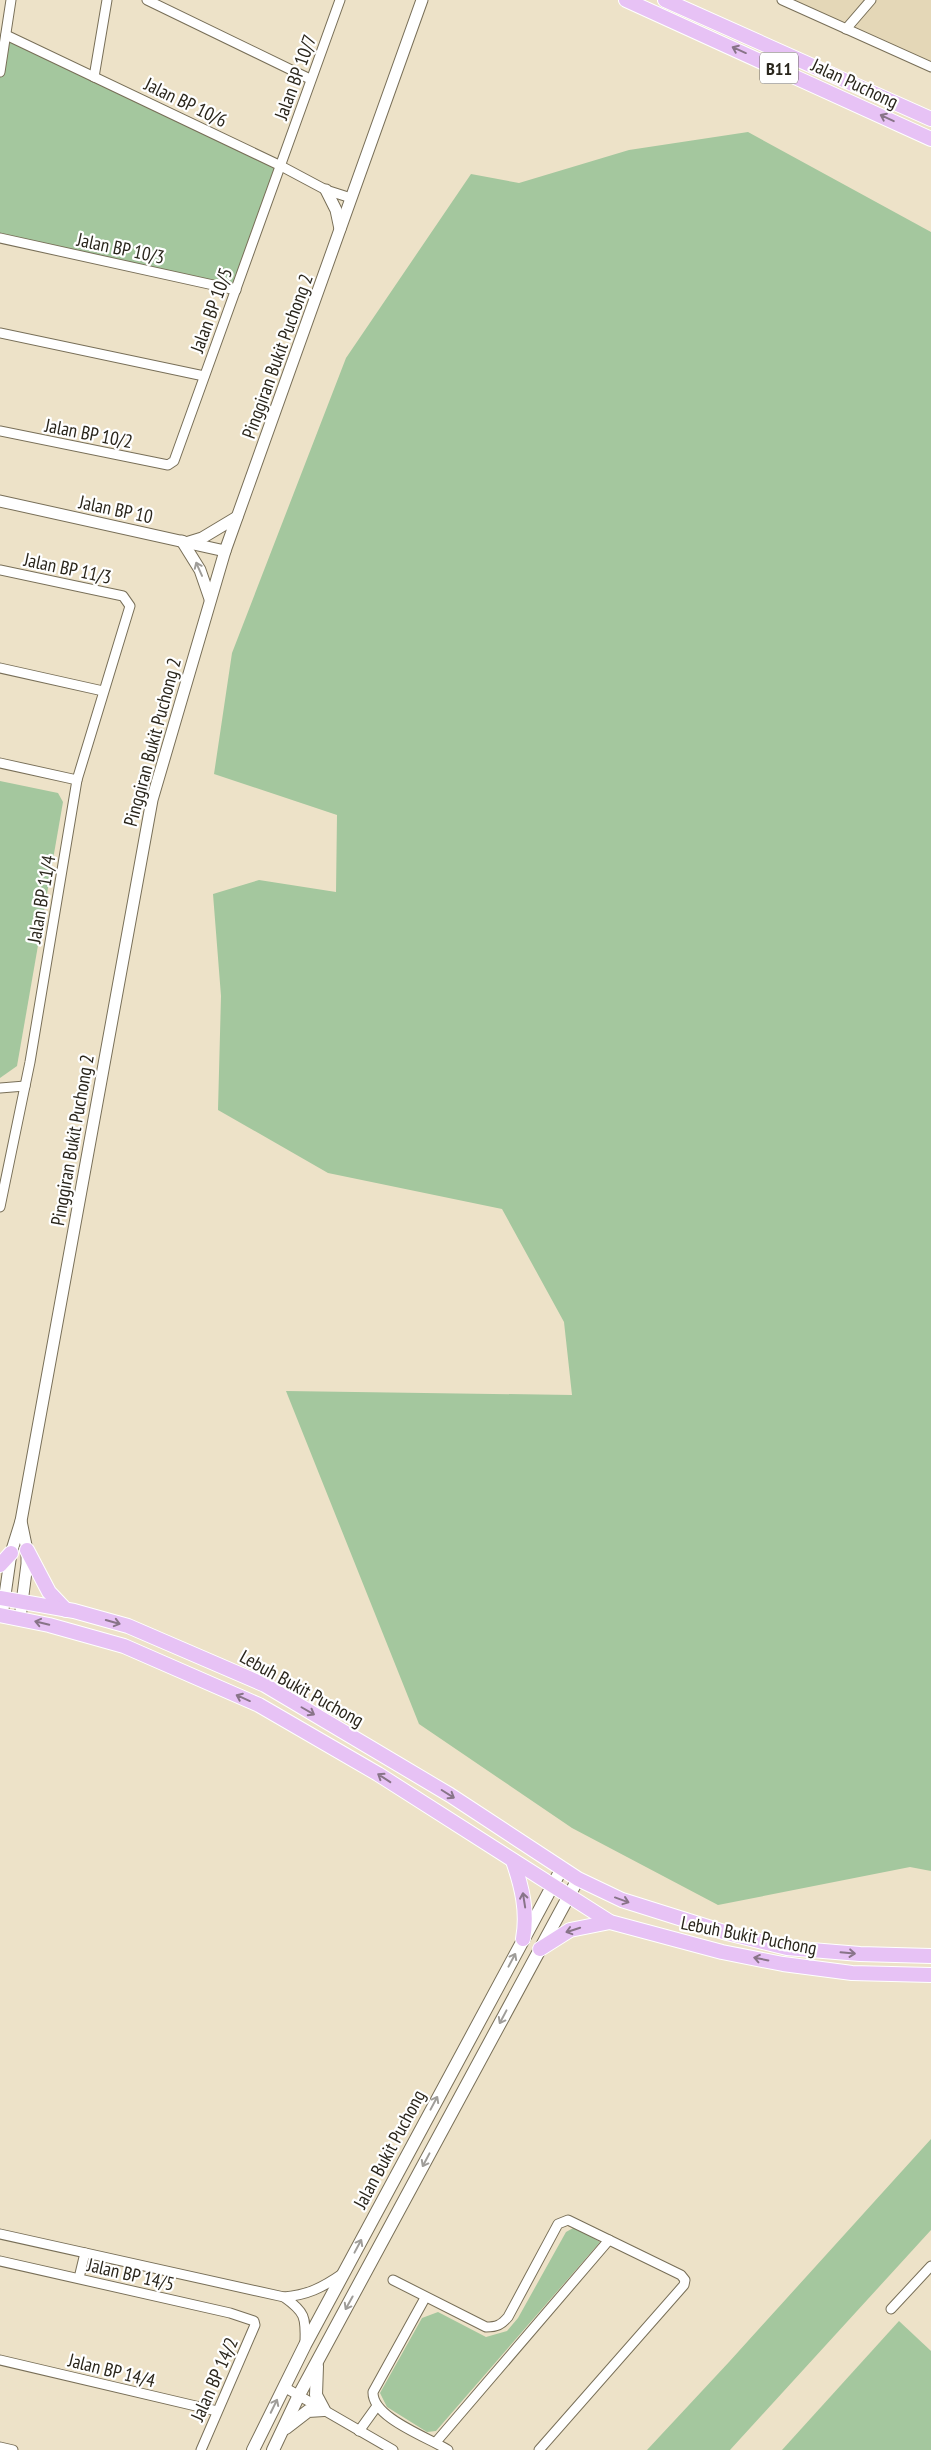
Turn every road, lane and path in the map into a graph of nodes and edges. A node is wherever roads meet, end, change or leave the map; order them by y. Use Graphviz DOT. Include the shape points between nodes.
graph roads {
  1 [pos="11,0"];
  2 [pos="107,0"];
  3 [pos="147,0"];
  4 [pos="340,0"];
  5 [pos="422,0"];
  6 [pos="626,0"];
  7 [pos="664,0"];
  8 [pos="782,0"];
  9 [pos="871,0"];
  10 [pos="846,29"];
  11 [pos="6,35"];
  12 [pos="931,67"];
  13 [pos="0,72"];
  14 [pos="94,77"];
  15 [pos="310,79"];
  16 [pos="931,119"];
  17 [pos="931,139"];
  18 [pos="281,166"];
  19 [pos="326,190"];
  20 [pos="351,198"];
  21 [pos="340,231"];
  22 [pos="0,238"];
  23 [pos="236,290"];
  24 [pos="0,333"];
  25 [pos="204,376"];
  26 [pos="0,431"];
  27 [pos="171,464"];
  28 [pos="0,501"];
  29 [pos="237,517"];
  30 [pos="186,542"];
  31 [pos="225,551"];
  32 [pos="0,570"];
  33 [pos="210,599"];
  34 [pos="128,601"];
  35 [pos="0,668"];
  36 [pos="103,691"];
  37 [pos="0,763"];
  38 [pos="77,780"];
  39 [pos="25,1086"];
  40 [pos="0,1088"];
  41 [pos="2,1185"];
  42 [pos="0,1208"];
  43 [pos="21,1521"];
  44 [pos="27,1550"];
  45 [pos="11,1553"];
  46 [pos="0,1565"];
  47 [pos="3,1598"];
  48 [pos="23,1601"];
  49 [pos="66,1610"];
  50 [pos="1,1615"];
  51 [pos="20,1618"];
  52 [pos="514,1861"];
  53 [pos="562,1868"];
  54 [pos="578,1879"];
  55 [pos="552,1887"];
  56 [pos="568,1897"];
  57 [pos="610,1922"];
  58 [pos="523,1939"];
  59 [pos="787,1948"];
  60 [pos="540,1949"];
  61 [pos="931,1956"];
  62 [pos="784,1964"];
  63 [pos="931,1975"];
  64 [pos="422,2125"];
  65 [pos="441,2134"];
  66 [pos="0,2234"];
  67 [pos="609,2240"];
  68 [pos="85,2253"];
  69 [pos="0,2262"];
  70 [pos="931,2266"];
  71 [pos="344,2272"];
  72 [pos="79,2278"];
  73 [pos="393,2280"];
  74 [pos="284,2297"];
  75 [pos="425,2298"];
  76 [pos="891,2309"];
  77 [pos="254,2321"];
  78 [pos="305,2345"];
  79 [pos="0,2360"];
  80 [pos="318,2361"];
  81 [pos="284,2386"];
  82 [pos="299,2395"];
  83 [pos="376,2406"];
  84 [pos="324,2410"];
  85 [pos="217,2411"];
  86 [pos="359,2431"];
  87 [pos="281,2433"];
  88 [pos="436,2442"];
  89 [pos="0,2447"];
  90 [pos="13,2450"];
  91 [pos="201,2450"];
  92 [pos="254,2450"];
  93 [pos="273,2450"];
  94 [pos="393,2450"];
  95 [pos="448,2450"];
  96 [pos="539,2450"];
  1 -- 11 [label="street"];
  2 -- 14 [label="street"];
  3 -- 15 [label="street"];
  4 -- 15 [label="street, Jalan BP 10/7"];
  5 -- 20 [label="street, Pinggiran Bukit Puchong 2"];
  17 -- 6 [label="main road, Jalan Puchong / B11, one-way"];
  7 -- 16 [label="main road, Jalan Puchong / B11"];
  8 -- 10 [label="street"];
  9 -- 10 [label="street"];
  10 -- 12 [label="street"];
  11 -- 13 [label="street"];
  11 -- 14 [label="street, Jalan BP 10/6"];
  14 -- 18 [label="street, Jalan BP 10/6"];
  15 -- 18 [label="street, Jalan BP 10/7"];
  18 -- 19 [label="street, Jalan BP 10/6"];
  18 -- 23 [label="street, Jalan BP 10/5"];
  19 -- 20 [label="street, Jalan BP 10/6"];
  19 -- 21 [label="street" via="336,210"];
  20 -- 21 [label="street, Pinggiran Bukit Puchong 2"];
  21 -- 29 [label="street, Pinggiran Bukit Puchong 2"];
  22 -- 23 [label="street, Jalan BP 10/3"];
  23 -- 25 [label="street, Jalan BP 10/5"];
  24 -- 25 [label="street"];
  25 -- 27 [label="street, Jalan BP 10/5"];
  26 -- 27 [label="street, Jalan BP 10/2"];
  28 -- 30 [label="street, Jalan BP 10"];
  29 -- 30 [label="street" via="202,538"];
  29 -- 31 [label="street, Pinggiran Bukit Puchong 2"];
  30 -- 31 [label="street, Jalan BP 10"];
  33 -- 30 [label="street, one-way"];
  31 -- 33 [label="street, Pinggiran Bukit Puchong 2"];
  32 -- 34 [label="street, Jalan BP 11/3" via="123,596"];
  33 -- 43 [label="street, Pinggiran Bukit Puchong 2" via="152,800"];
  34 -- 36 [label="street, Jalan BP 11/4" via="130,606"];
  35 -- 36 [label="street"];
  36 -- 38 [label="street, Jalan BP 11/4"];
  37 -- 38 [label="street"];
  38 -- 39 [label="street, Jalan BP 11/4"];
  39 -- 40 [label="street"];
  39 -- 41 [label="street, Jalan BP 11/4"];
  41 -- 42 [label="street, Jalan BP 11/4"];
  43 -- 44 [label="street, Pinggiran Bukit Puchong 2"];
  43 -- 45 [label="street, Pinggiran Bukit Puchong 2"];
  44 -- 48 [label="street, Pinggiran Bukit Puchong 2"];
  44 -- 49 [label="main road" via="49,1592"];
  45 -- 46 [label="main road"];
  45 -- 47 [label="street, Pinggiran Bukit Puchong 2"];
  47 -- 48 [label="main road, Lebuh Bukit Puchong"];
  47 -- 50 [label="street, Pinggiran Bukit Puchong 2"];
  48 -- 49 [label="main road, Lebuh Bukit Puchong"];
  48 -- 51 [label="street, Pinggiran Bukit Puchong 2"];
  49 -- 53 [label="main road, Lebuh Bukit Puchong, one-way" via="128,1626 265,1686 450,1795"];
  50 -- 51 [label="main road, Lebuh Bukit Puchong"];
  52 -- 51 [label="main road, Lebuh Bukit Puchong, one-way" via="378,1774 259,1705 124,1646"];
  52 -- 55 [label="main road, Lebuh Bukit Puchong"];
  58 -- 52 [label="main road, one-way" via="525,1910"];
  53 -- 54 [label="main road, Lebuh Bukit Puchong"];
  53 -- 55 [label="main road, Jalan Bukit Puchong"];
  54 -- 56 [label="main road, Jalan Bukit Puchong"];
  54 -- 59 [label="main road, Lebuh Bukit Puchong, one-way" via="622,1900"];
  55 -- 56 [label="main road, Lebuh Bukit Puchong"];
  55 -- 58 [label="main road, Jalan Bukit Puchong"];
  56 -- 57 [label="main road, Lebuh Bukit Puchong"];
  56 -- 60 [label="main road, Jalan Bukit Puchong"];
  57 -- 60 [label="main road, one-way" via="570,1930"];
  62 -- 57 [label="main road, Lebuh Bukit Puchong, one-way" via="722,1952"];
  64 -- 58 [label="main road, Jalan Bukit Puchong, one-way"];
  59 -- 61 [label="main road, Lebuh Bukit Puchong, one-way"];
  59 -- 62 [label="main road"];
  60 -- 65 [label="main road, Jalan Bukit Puchong, one-way"];
  62 -- 63 [label="main road, Lebuh Bukit Puchong" via="852,1973"];
  64 -- 65 [label="main road"];
  71 -- 64 [label="main road, Jalan Bukit Puchong, one-way"];
  65 -- 80 [label="main road, Jalan Bukit Puchong, one-way"];
  66 -- 68 [label="street"];
  67 -- 75 [label="street" via="568,2220 558,2224 508,2317 495,2327 486,2327"];
  67 -- 88 [label="street"];
  67 -- 96 [label="street" via="686,2280"];
  68 -- 72 [label="street"];
  68 -- 74 [label="street"];
  69 -- 72 [label="street, Jalan BP 14/5"];
  70 -- 76 [label="street"];
  71 -- 74 [label="street" via="321,2289"];
  71 -- 78 [label="main road, Jalan Bukit Puchong"];
  72 -- 77 [label="street, Jalan BP 14/5"];
  73 -- 75 [label="street"];
  74 -- 78 [label="street" via="303,2314"];
  75 -- 83 [label="street" via="373,2392"];
  77 -- 85 [label="street, Jalan BP 14/2" via="242,2358"];
  78 -- 81 [label="main road, Jalan Bukit Puchong"];
  79 -- 85 [label="street, Jalan BP 14/4"];
  80 -- 82 [label="main road, Jalan Bukit Puchong"];
  80 -- 84 [label="main road" via="316,2395"];
  81 -- 82 [label="street"];
  92 -- 81 [label="main road, Jalan Bukit Puchong, one-way"];
  82 -- 84 [label="street"];
  82 -- 87 [label="main road, Jalan Bukit Puchong"];
  83 -- 86 [label="street"];
  83 -- 88 [label="street" via="424,2439"];
  84 -- 86 [label="street"];
  84 -- 87 [label="main road" via="308,2411 298,2416"];
  85 -- 91 [label="street, Jalan BP 14/2"];
  86 -- 94 [label="street"];
  87 -- 93 [label="main road, Jalan Bukit Puchong"];
  88 -- 95 [label="street"];
  89 -- 90 [label="street"];
}
